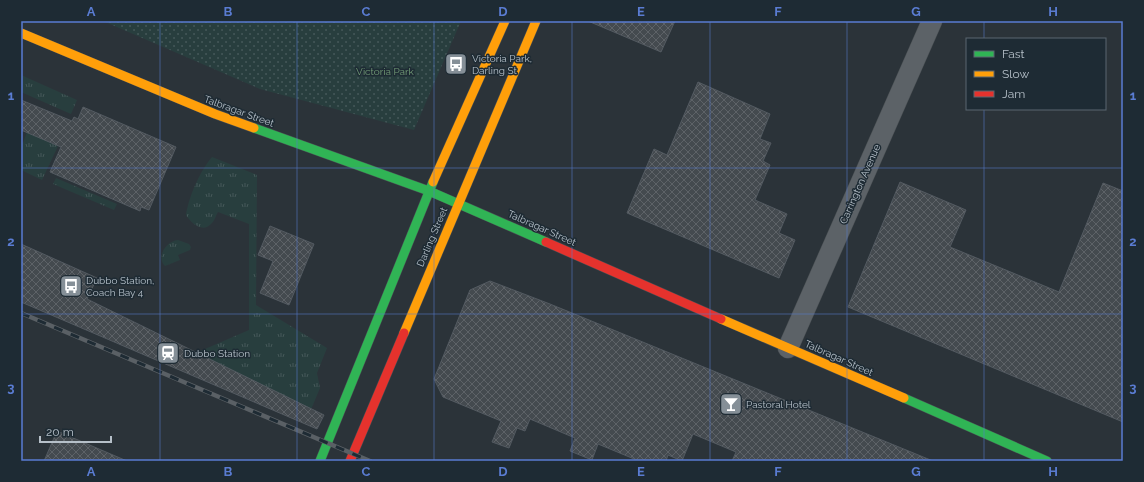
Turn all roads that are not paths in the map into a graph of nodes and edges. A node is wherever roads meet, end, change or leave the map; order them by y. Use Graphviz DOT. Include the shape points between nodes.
graph roads {
  1 [pos="505,21"];
  2 [pos="536,21"];
  3 [pos="932,21"];
  4 [pos="21,33"];
  5 [pos="429,191"];
  6 [pos="458,204"];
  7 [pos="788,348"];
  8 [pos="320,461"];
  9 [pos="350,461"];
  10 [pos="1047,461"];
  1 -- 5 [label="street, Darling Street"];
  2 -- 6 [label="street, Darling Street"];
  3 -- 7 [label="street, Carrington Avenue"];
  4 -- 5 [label="street, Talbragar Street" via="214,114"];
  5 -- 6 [label="street, Talbragar Street"];
  5 -- 8 [label="street, Darling Street"];
  6 -- 7 [label="street, Talbragar Street"];
  6 -- 9 [label="street, Darling Street"];
  7 -- 10 [label="street, Talbragar Street"];
}
